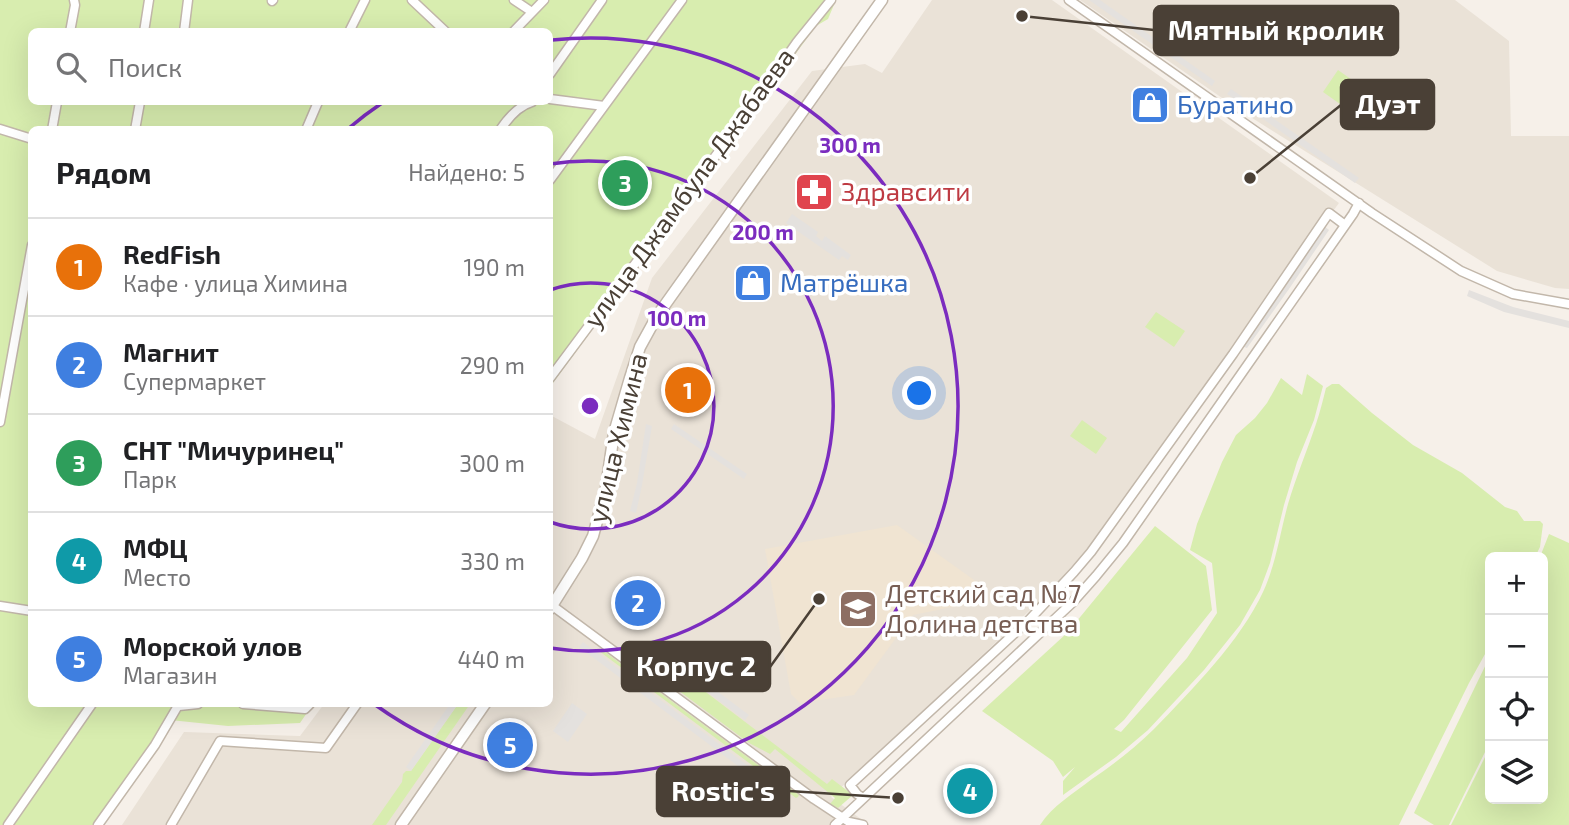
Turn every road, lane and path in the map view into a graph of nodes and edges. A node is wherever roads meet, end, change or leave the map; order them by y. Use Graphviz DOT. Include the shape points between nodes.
graph roads {
  1 [pos="74,0"];
  2 [pos="149,0"];
  3 [pos="188,0"];
  4 [pos="365,0"];
  5 [pos="412,0"];
  6 [pos="514,0"];
  7 [pos="544,0"];
  8 [pos="602,0"];
  9 [pos="682,0"];
  10 [pos="831,0"];
  11 [pos="882,0"];
  12 [pos="1069,0"];
  13 [pos="532,12"];
  14 [pos="71,28"];
  15 [pos="145,28"];
  16 [pos="184,28"];
  17 [pos="351,28"];
  18 [pos="442,28"];
  19 [pos="517,28"];
  20 [pos="553,70"];
  21 [pos="553,99"];
  22 [pos="56,105"];
  23 [pos="139,105"];
  24 [pos="317,105"];
  25 [pos="524,105"];
  26 [pos="604,106"];
  27 [pos="53,126"];
  28 [pos="136,126"];
  29 [pos="308,126"];
  30 [pos="503,126"];
  31 [pos="0,129"];
  32 [pos="28,138"];
  33 [pos="553,176"];
  34 [pos="1359,203"];
  35 [pos="1345,225"];
  36 [pos="28,267"];
  37 [pos="1569,304"];
  38 [pos="553,374"];
  39 [pos="0,422"];
  40 [pos="553,602"];
  41 [pos="0,606"];
  42 [pos="553,608"];
  43 [pos="28,610"];
  44 [pos="90,707"];
  45 [pos="178,707"];
  46 [pos="280,707"];
  47 [pos="307,707"];
  48 [pos="356,707"];
  49 [pos="483,707"];
  50 [pos="863,798"];
  51 [pos="843,818"];
  52 [pos="8,825"];
  53 [pos="98,825"];
  54 [pos="171,825"];
  55 [pos="401,825"];
  56 [pos="835,825"];
  57 [pos="863,825"];
  1 -- 14 [label="street"];
  2 -- 15 [label="street"];
  3 -- 16 [label="street"];
  4 -- 17 [label="street"];
  5 -- 18 [label="street"];
  6 -- 13 [label="street"];
  7 -- 13 [label="street"];
  8 -- 20 [label="street"];
  9 -- 26 [label="street"];
  10 -- 38 [label="street, улица Джамбула Джабаева"];
  11 -- 40 [label="street, улица Химина" via="651,326 640,347 614,433 593,536"];
  12 -- 34 [label="street"];
  13 -- 19 [label="street"];
  21 -- 26 [label="street"];
  22 -- 27 [label="street"];
  23 -- 28 [label="street"];
  24 -- 29 [label="street"];
  25 -- 30 [label="street"];
  26 -- 33 [label="street"];
  31 -- 32 [label="street"];
  34 -- 35 [label="street"];
  34 -- 37 [label="street" via="1477,279 1513,294"];
  35 -- 50 [label="street" via="1096,576"];
  35 -- 50 [label="street" via="1329,213 1091,552 1030,619 850,785"];
  36 -- 39 [label="street"];
  41 -- 43 [label="street"];
  42 -- 51 [label="street"];
  44 -- 52 [label="street"];
  45 -- 53 [label="street"];
  46 -- 47 [label="street"];
  48 -- 54 [label="street" via="326,748 220,741"];
  49 -- 55 [label="street"];
  50 -- 51 [label="street"];
  51 -- 56 [label="street"];
  51 -- 57 [label="street"];
}
